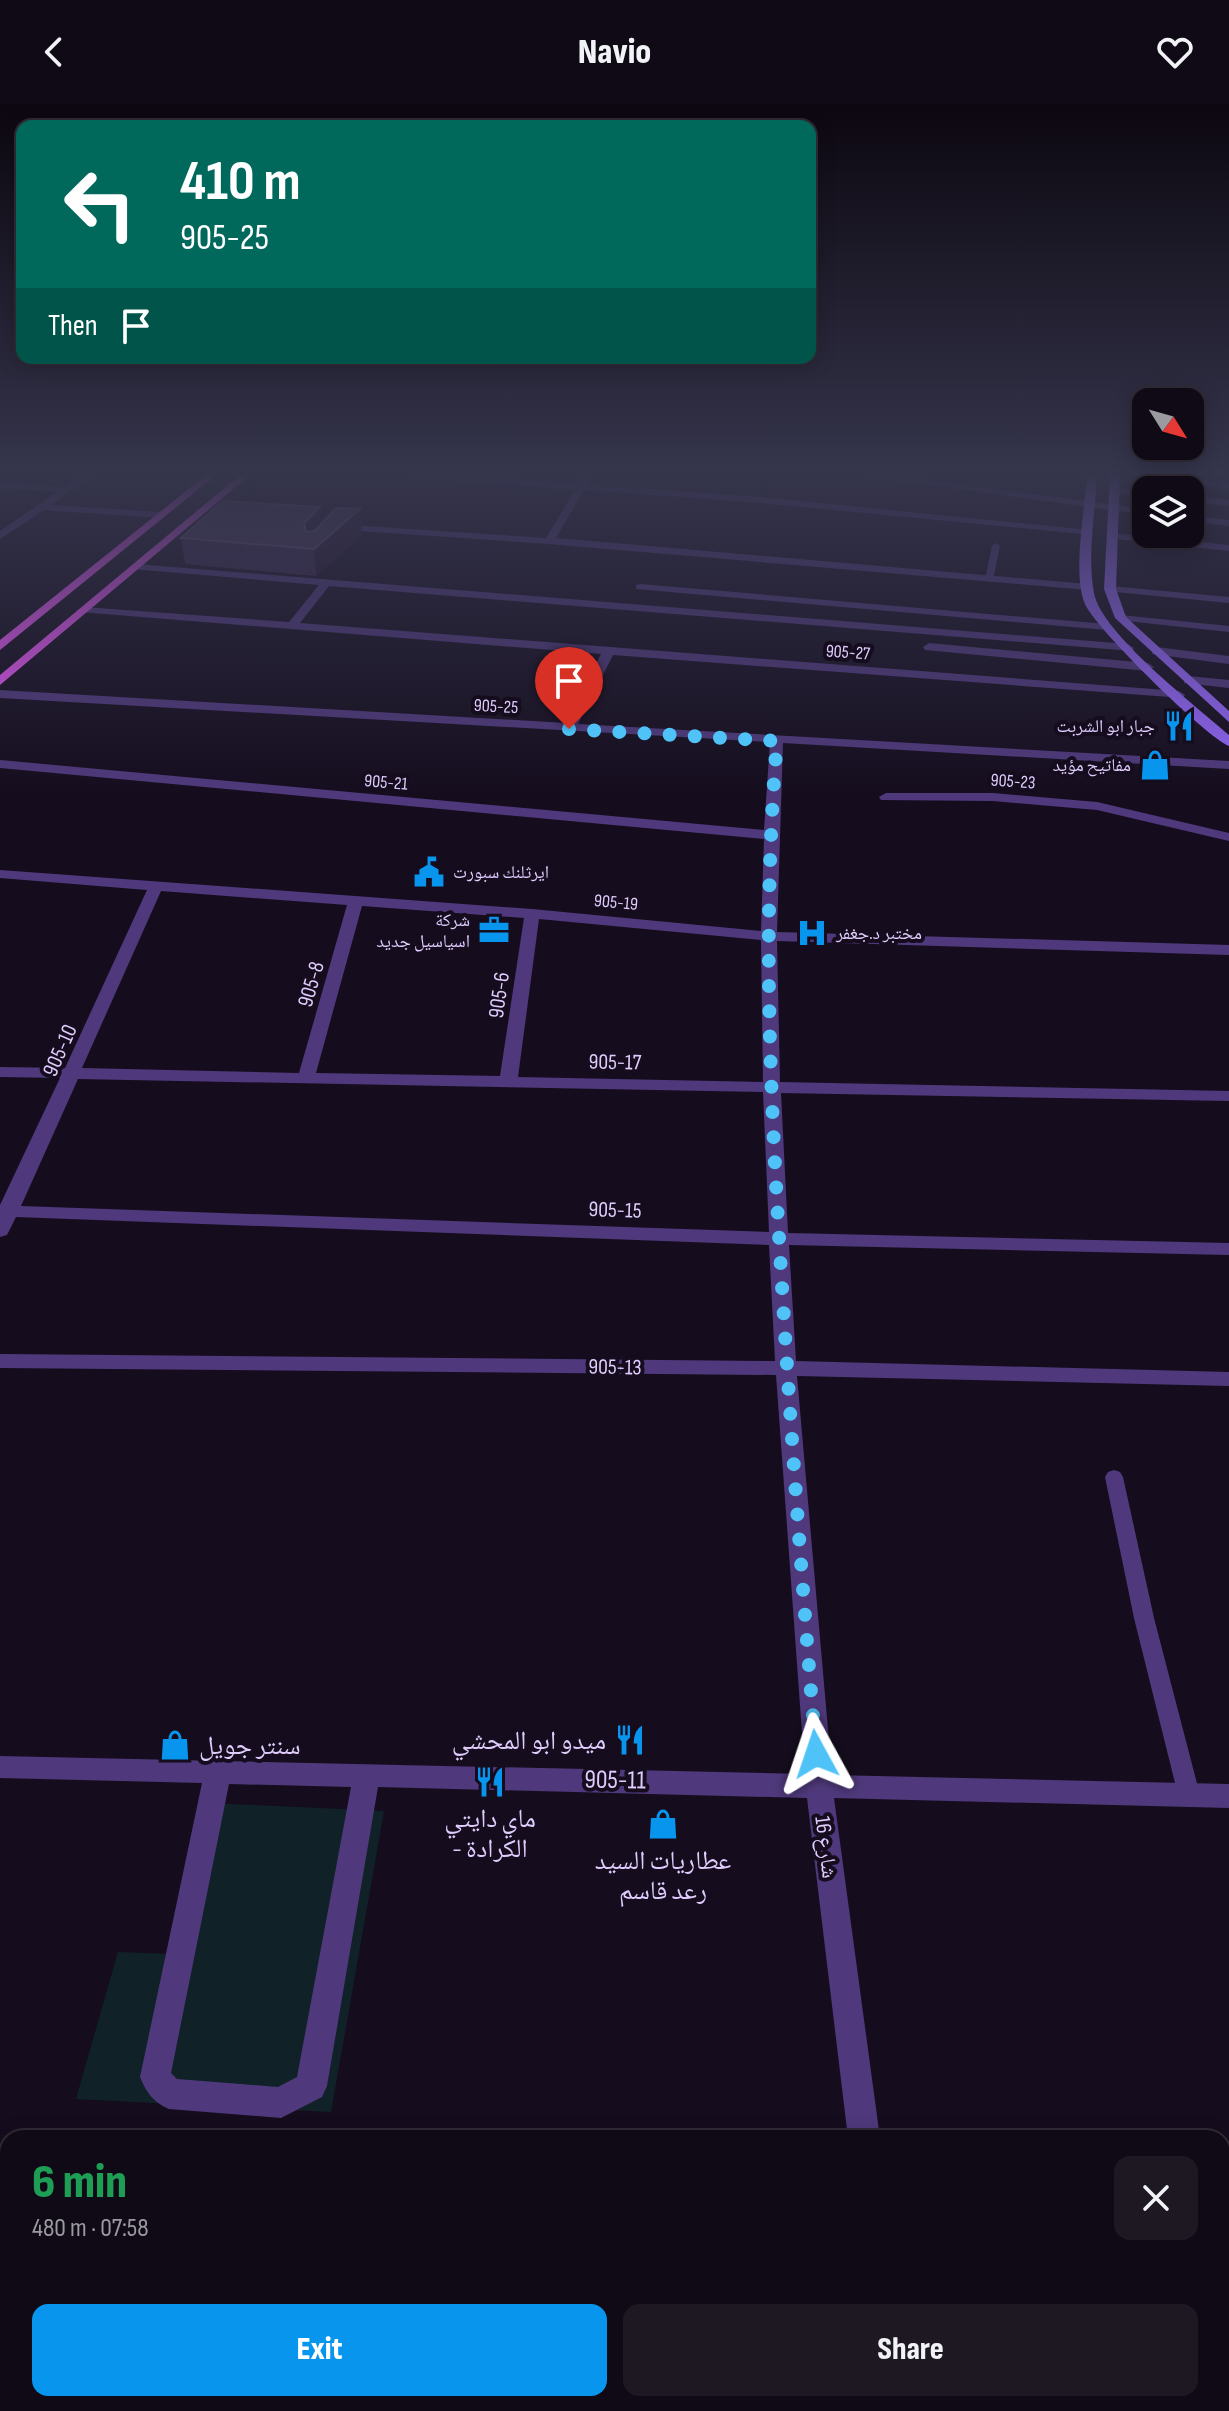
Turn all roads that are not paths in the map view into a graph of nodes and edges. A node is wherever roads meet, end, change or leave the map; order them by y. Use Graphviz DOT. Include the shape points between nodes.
graph roads {
  1 [pos="327,582"];
  2 [pos="78,583"];
  3 [pos="117,583"];
  4 [pos="335,583"];
  5 [pos="1034,583"];
  6 [pos="1088,583"];
  7 [pos="1110,583"];
  8 [pos="640,587"];
  9 [pos="1088,587"];
  10 [pos="1110,589"];
  11 [pos="1229,600"];
  12 [pos="84,610"];
  13 [pos="1121,618"];
  14 [pos="293,625"];
  15 [pos="1107,627"];
  16 [pos="1131,628"];
  17 [pos="1229,629"];
  18 [pos="1229,639"];
  19 [pos="0,646"];
  20 [pos="929,647"];
  21 [pos="1128,648"];
  22 [pos="1156,651"];
  23 [pos="608,652"];
  24 [pos="1229,660"];
  25 [pos="1148,667"];
  26 [pos="1188,680"];
  27 [pos="0,681"];
  28 [pos="1229,684"];
  29 [pos="0,694"];
  30 [pos="1179,695"];
  31 [pos="1229,718"];
  32 [pos="569,729"];
  33 [pos="777,741"];
  34 [pos="1229,742"];
  35 [pos="0,764"];
  36 [pos="1229,765"];
  37 [pos="886,797"];
  38 [pos="769,835"];
  39 [pos="1229,837"];
  40 [pos="0,874"];
  41 [pos="156,886"];
  42 [pos="356,901"];
  43 [pos="532,914"];
  44 [pos="767,936"];
  45 [pos="1229,950"];
  46 [pos="0,1072"];
  47 [pos="72,1075"];
  48 [pos="306,1079"];
  49 [pos="508,1083"];
  50 [pos="770,1089"];
  51 [pos="1229,1096"];
  52 [pos="5,1211"];
  53 [pos="0,1231"];
  54 [pos="779,1239"];
  55 [pos="1229,1249"];
  56 [pos="0,1361"];
  57 [pos="785,1368"];
  58 [pos="1229,1379"];
  59 [pos="1114,1477"];
  60 [pos="0,1767"];
  61 [pos="218,1772"];
  62 [pos="367,1774"];
  63 [pos="819,1784"];
  64 [pos="1189,1795"];
  65 [pos="1229,1796"];
  66 [pos="863,2130"];
  1 -- 14 [label="street"];
  2 -- 19 [label="main road"];
  3 -- 12 [label="main road"];
  4 -- 21 [label="street"];
  5 -- 9 [label="street"];
  6 -- 9 [label="main road"];
  7 -- 10 [label="main road"];
  8 -- 15 [label="street"];
  9 -- 15 [label="main road" via="1090,602"];
  10 -- 11 [label="street"];
  10 -- 13 [label="main road"];
  12 -- 14 [label="street, 905-27"];
  12 -- 27 [label="main road"];
  13 -- 16 [label="main road"];
  13 -- 17 [label="street"];
  14 -- 23 [label="street, 905-27"];
  15 -- 21 [label="main road"];
  16 -- 18 [label="street"];
  16 -- 22 [label="main road"];
  20 -- 25 [label="street"];
  21 -- 25 [label="main road"];
  22 -- 24 [label="street"];
  22 -- 26 [label="main road"];
  23 -- 30 [label="street, 905-27"];
  23 -- 32 [label="street"];
  25 -- 30 [label="main road"];
  26 -- 28 [label="street"];
  26 -- 31 [label="main road"];
  29 -- 32 [label="street, 905-25"];
  30 -- 34 [label="main road"];
  32 -- 33 [label="street, 905-25"];
  33 -- 36 [label="street, 905-25"];
  33 -- 38 [label="street, شارع 16"];
  35 -- 38 [label="street, 905-21"];
  37 -- 39 [label="street, 905-23" via="993,797 1097,806"];
  38 -- 44 [label="street, شارع 16"];
  40 -- 41 [label="street, 905-19"];
  41 -- 42 [label="street, 905-19"];
  41 -- 47 [label="street, 905-10"];
  42 -- 43 [label="street, 905-19"];
  42 -- 48 [label="street, 905-8"];
  43 -- 44 [label="street, 905-19"];
  43 -- 49 [label="street, 905-6"];
  44 -- 45 [label="street, 905-19"];
  44 -- 50 [label="street, شارع 16"];
  46 -- 47 [label="street, 905-17"];
  47 -- 48 [label="street, 905-17"];
  47 -- 52 [label="street, 905-10"];
  48 -- 49 [label="street, 905-17"];
  49 -- 50 [label="street, 905-17"];
  50 -- 51 [label="street, 905-17"];
  50 -- 54 [label="street, شارع 16"];
  52 -- 53 [label="street, 905-10"];
  52 -- 54 [label="street, 905-15"];
  54 -- 55 [label="street, 905-15"];
  54 -- 57 [label="street, شارع 16"];
  56 -- 57 [label="street, 905-13"];
  57 -- 58 [label="street, 905-13"];
  57 -- 63 [label="street, شارع 16"];
  59 -- 64 [label="lane"];
  60 -- 61 [label="street, 905-11"];
  61 -- 62 [label="street, 905-11"];
  61 -- 62 [label="street" via="155,2077 169,2094 281,2103 311,2086"];
  62 -- 63 [label="street, 905-11"];
  63 -- 64 [label="street, 905-11"];
  63 -- 66 [label="street, شارع 16"];
  64 -- 65 [label="street, 905-11"];
}
